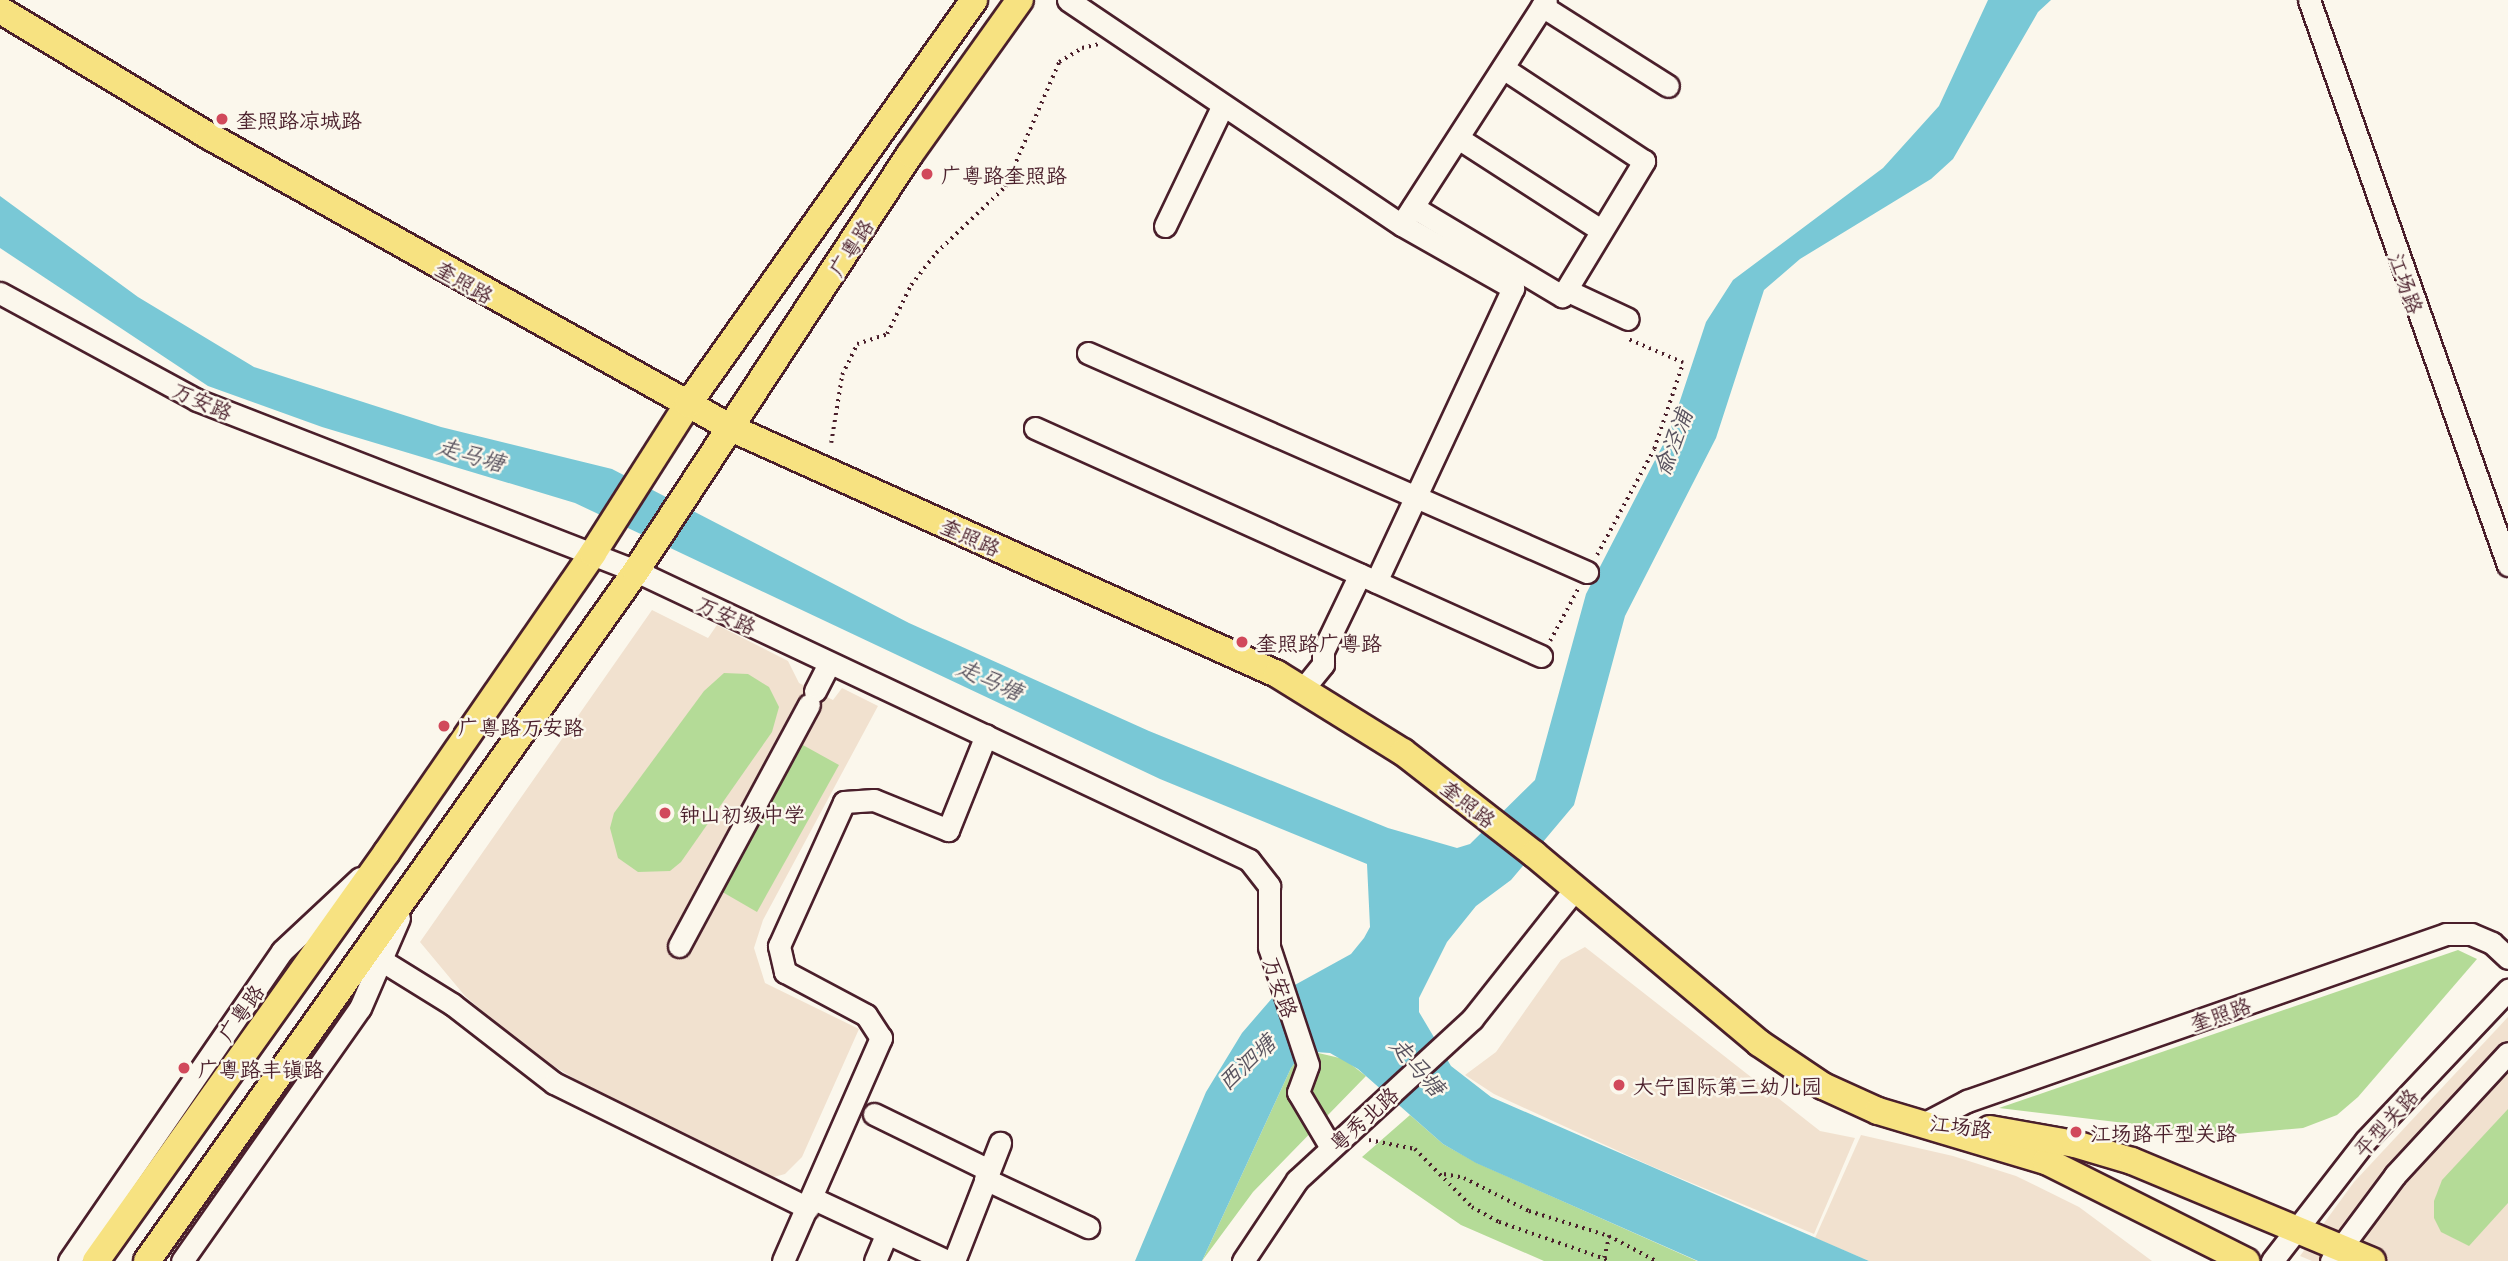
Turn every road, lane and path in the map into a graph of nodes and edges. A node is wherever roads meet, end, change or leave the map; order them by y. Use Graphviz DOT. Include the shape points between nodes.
graph roads {
  1 [pos="974,0"];
  2 [pos="1020,0"];
  3 [pos="1069,0"];
  4 [pos="2309,0"];
  5 [pos="1544,3"];
  6 [pos="0,10"];
  7 [pos="1125,39"];
  8 [pos="1503,68"];
  9 [pos="1668,86"];
  10 [pos="1223,105"];
  11 [pos="1458,138"];
  12 [pos="1407,216"];
  13 [pos="1165,226"];
  14 [pos="1601,230"];
  15 [pos="1566,290"];
  16 [pos="0,293"];
  17 [pos="1628,319"];
  18 [pos="1088,353"];
  19 [pos="1683,363"];
  20 [pos="688,404"];
  21 [pos="1035,428"];
  22 [pos="733,429"];
  23 [pos="831,443"];
  24 [pos="1416,495"];
  25 [pos="597,544"];
  26 [pos="640,563"];
  27 [pos="2508,565"];
  28 [pos="1587,572"];
  29 [pos="1368,578"];
  30 [pos="1541,656"];
  31 [pos="828,663"];
  32 [pos="1303,690"];
  33 [pos="986,735"];
  34 [pos="387,852"];
  35 [pos="419,873"];
  36 [pos="1576,888"];
  37 [pos="679,946"];
  38 [pos="2508,958"];
  39 [pos="381,960"];
  40 [pos="2508,990"];
  41 [pos="2508,1053"];
  42 [pos="874,1114"];
  43 [pos="1902,1117"];
  44 [pos="1929,1121"];
  45 [pos="1335,1142"];
  46 [pos="1000,1143"];
  47 [pos="1442,1173"];
  48 [pos="987,1175"];
  49 [pos="810,1203"];
  50 [pos="1088,1227"];
  51 [pos="2296,1229"];
  52 [pos="887,1233"];
  53 [pos="1609,1236"];
  54 [pos="2336,1255"];
  55 [pos="1604,1258"];
  56 [pos="69,1261"];
  57 [pos="96,1261"];
  58 [pos="148,1261"];
  59 [pos="181,1261"];
  60 [pos="783,1261"];
  61 [pos="875,1261"];
  62 [pos="947,1261"];
  63 [pos="954,1261"];
  64 [pos="1243,1261"];
  65 [pos="1611,1261"];
  66 [pos="1656,1261"];
  67 [pos="2246,1261"];
  68 [pos="2272,1261"];
  69 [pos="2372,1261"];
  1 -- 20 [label="main road, 广粤路"];
  2 -- 22 [label="main road, 广粤路" via="910,154"];
  3 -- 7 [label="street"];
  4 -- 27 [label="street, 江场路"];
  5 -- 8 [label="street"];
  5 -- 9 [label="street"];
  6 -- 20 [label="main road, 奎照路" via="221,143"];
  7 -- 10 [label="street"];
  7 -- 23 [label="path" via="1082,48 1059,62 1005,187 936,253 911,285 887,334 857,344 842,375"];
  8 -- 11 [label="street"];
  8 -- 14 [label="street" via="1644,161"];
  10 -- 12 [label="street"];
  10 -- 13 [label="street"];
  11 -- 12 [label="street"];
  11 -- 14 [label="street"];
  12 -- 15 [label="street" via="1562,296"];
  12 -- 24 [label="street" via="1513,288"];
  14 -- 15 [label="street"];
  15 -- 17 [label="street"];
  16 -- 25 [label="street, 万安路" via="197,400"];
  18 -- 24 [label="street"];
  19 -- 28 [label="path" via="1654,449"];
  20 -- 22 [label="main road, 奎照路"];
  20 -- 25 [label="main road, 广粤路"];
  21 -- 29 [label="street"];
  22 -- 26 [label="main road, 广粤路"];
  22 -- 32 [label="main road, 奎照路" via="1277,674"];
  24 -- 28 [label="street"];
  24 -- 29 [label="street"];
  25 -- 26 [label="street, 万安路"];
  25 -- 34 [label="main road, 广粤路"];
  26 -- 31 [label="street, 万安路"];
  26 -- 35 [label="main road"];
  28 -- 30 [label="path"];
  29 -- 30 [label="street"];
  29 -- 32 [label="street" via="1323,651 1323,664"];
  31 -- 33 [label="street, 万安路"];
  31 -- 37 [label="street"];
  32 -- 36 [label="main road, 奎照路" via="1403,752"];
  33 -- 45 [label="street, 万安路" via="1249,860 1269,886 1269,947 1308,1065 1298,1092"];
  33 -- 49 [label="street" via="948,830 874,800 844,802 779,946 785,972 866,1015 881,1038"];
  34 -- 56 [label="street, 广粤路" via="282,951"];
  34 -- 57 [label="main road, 广粤路"];
  35 -- 39 [label="street"];
  35 -- 58 [label="main road"];
  36 -- 43 [label="main road, 奎照路" via="1793,1067 1852,1101"];
  36 -- 45 [label="street, 粤秀北路" via="1535,944 1451,1040"];
  38 -- 44 [label="street, 奎照路" via="2492,943 2471,934 2446,934 1968,1101"];
  39 -- 49 [label="street" via="452,1004 554,1083"];
  39 -- 59 [label="street" via="360,1008"];
  40 -- 51 [label="street, 平型关路" via="2366,1140"];
  41 -- 54 [label="street, 平型关路" via="2395,1175"];
  42 -- 48 [label="street"];
  43 -- 44 [label="main road, 江场路"];
  43 -- 67 [label="main road, 江场路" via="2046,1161"];
  44 -- 51 [label="main road, 江场路" via="2075,1143 2144,1165"];
  45 -- 47 [label="path" via="1405,1145"];
  45 -- 64 [label="street, 粤秀北路" via="1297,1180"];
  46 -- 48 [label="street"];
  47 -- 53 [label="path" via="1464,1178 1498,1199"];
  47 -- 55 [label="path" via="1472,1207 1499,1222"];
  48 -- 50 [label="street"];
  48 -- 63 [label="street"];
  49 -- 52 [label="street"];
  49 -- 60 [label="street"];
  51 -- 54 [label="main road, 江场路"];
  51 -- 68 [label="street, 平型关路"];
  52 -- 61 [label="street"];
  52 -- 62 [label="street"];
  53 -- 55 [label="path"];
  53 -- 66 [label="path"];
  54 -- 69 [label="main road, 江场路"];
  55 -- 65 [label="path"];
}
